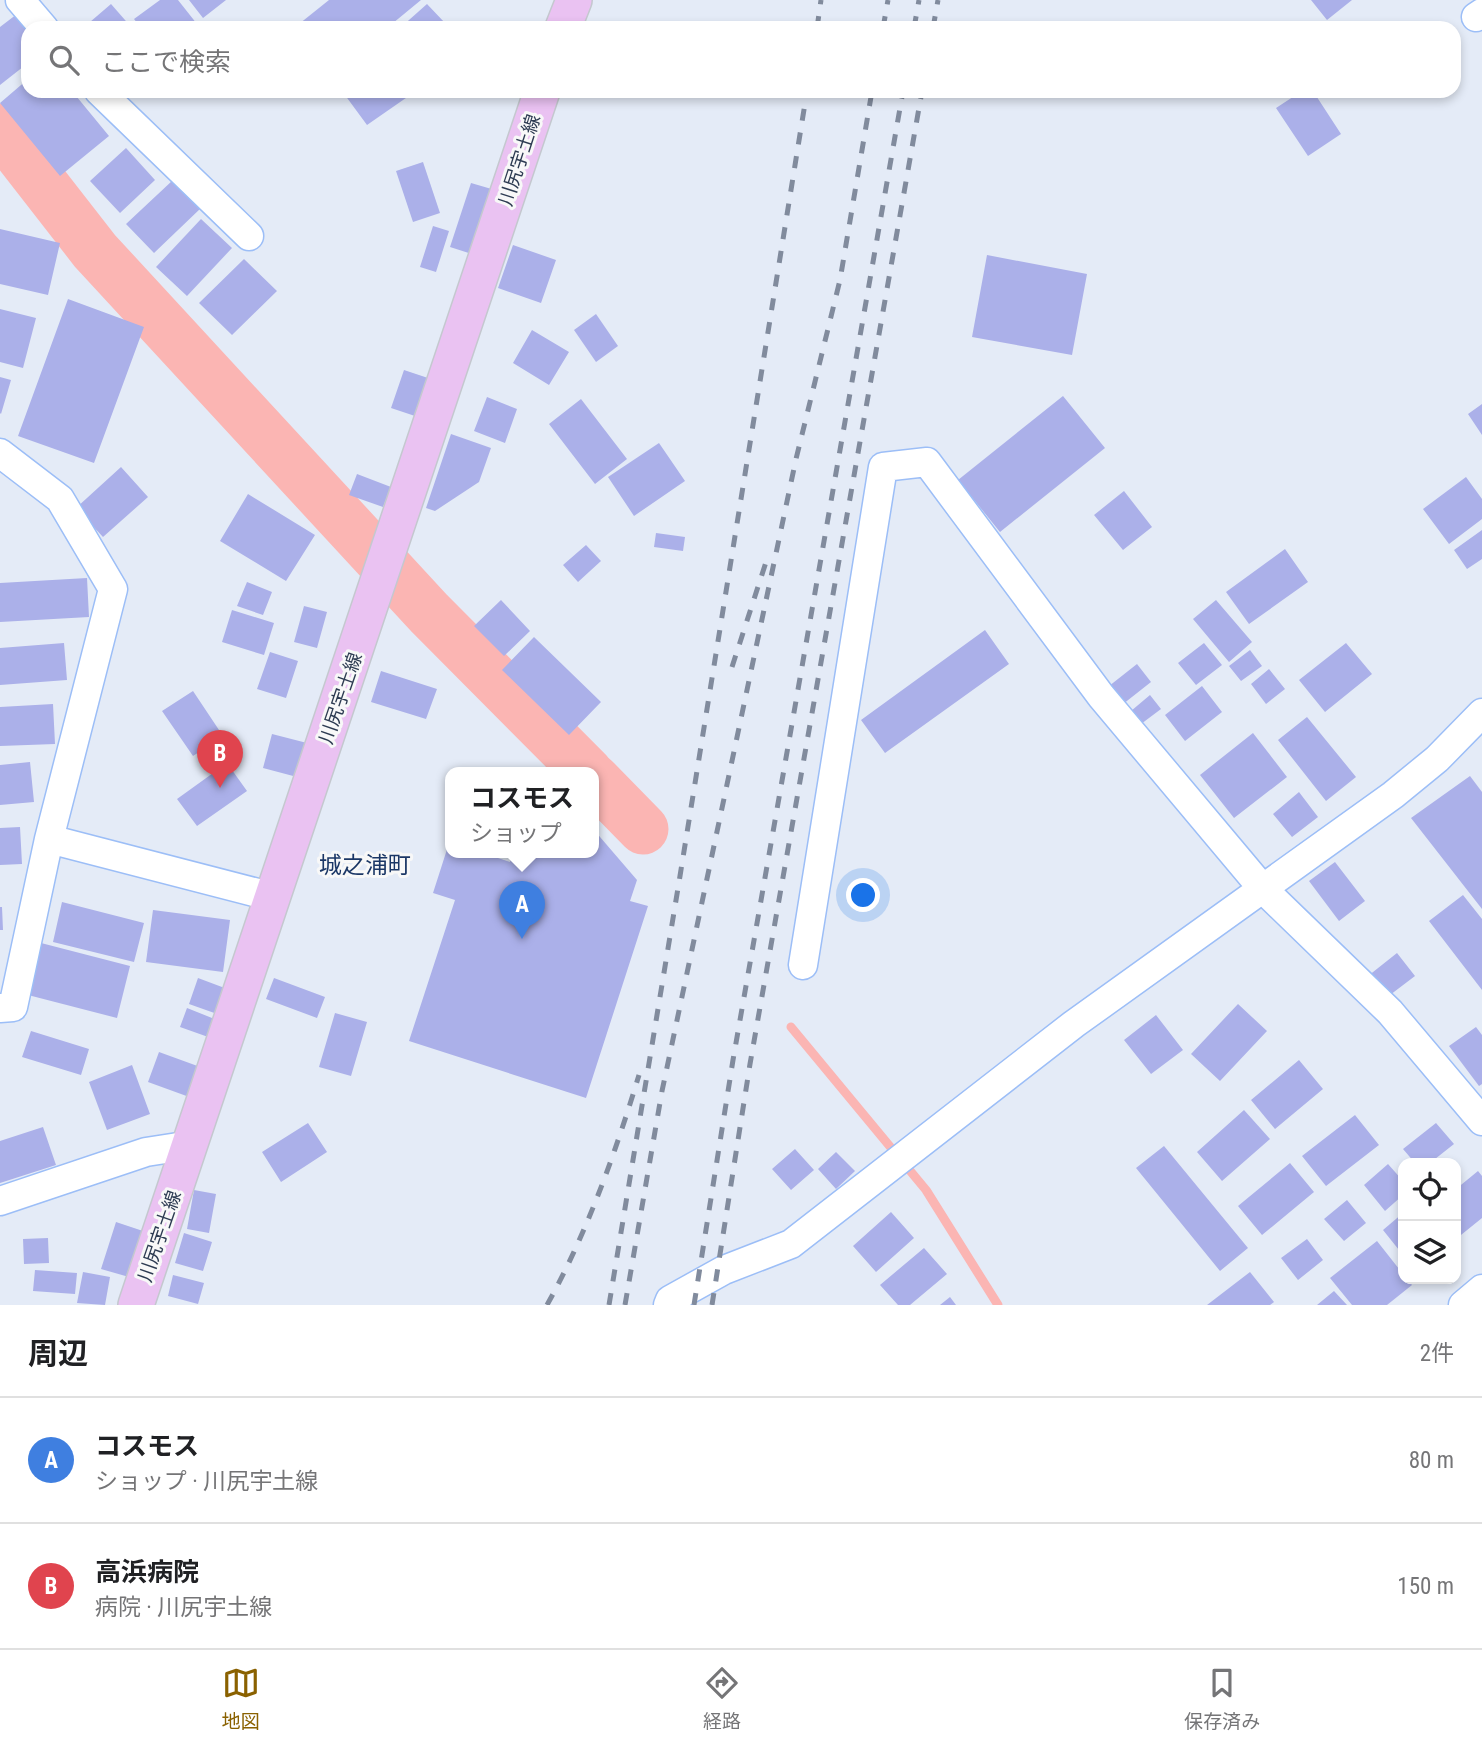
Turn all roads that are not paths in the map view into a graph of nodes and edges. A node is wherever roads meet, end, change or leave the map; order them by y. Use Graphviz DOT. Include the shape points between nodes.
graph roads {
  1 [pos="20,0"];
  2 [pos="38,21"];
  3 [pos="106,98"];
  4 [pos="540,98"];
  5 [pos="249,236"];
  6 [pos="0,453"];
  7 [pos="1482,713"];
  8 [pos="49,839"];
  9 [pos="1263,889"];
  10 [pos="274,897"];
  11 [pos="803,965"];
  12 [pos="0,1008"];
  13 [pos="1482,1121"];
  14 [pos="191,1145"];
  15 [pos="0,1201"];
  16 [pos="1482,1289"];
  17 [pos="136,1305"];
  18 [pos="668,1305"];
  19 [pos="1463,1305"];
  1 -- 2 [label="street"];
  3 -- 5 [label="street"];
  4 -- 10 [label="main road, 川尻宇土線"];
  6 -- 8 [label="street" via="60,499 113,589"];
  7 -- 9 [label="street" via="1420,774"];
  8 -- 10 [label="street"];
  8 -- 12 [label="street" via="13,1007"];
  9 -- 11 [label="street" via="1101,696 927,462 883,467"];
  9 -- 13 [label="street" via="1390,1012"];
  9 -- 18 [label="street" via="1074,1024 790,1244 724,1270"];
  10 -- 14 [label="main road, 川尻宇土線"];
  14 -- 15 [label="street" via="146,1152"];
  14 -- 17 [label="main road, 川尻宇土線"];
  16 -- 19 [label="street"];
}
